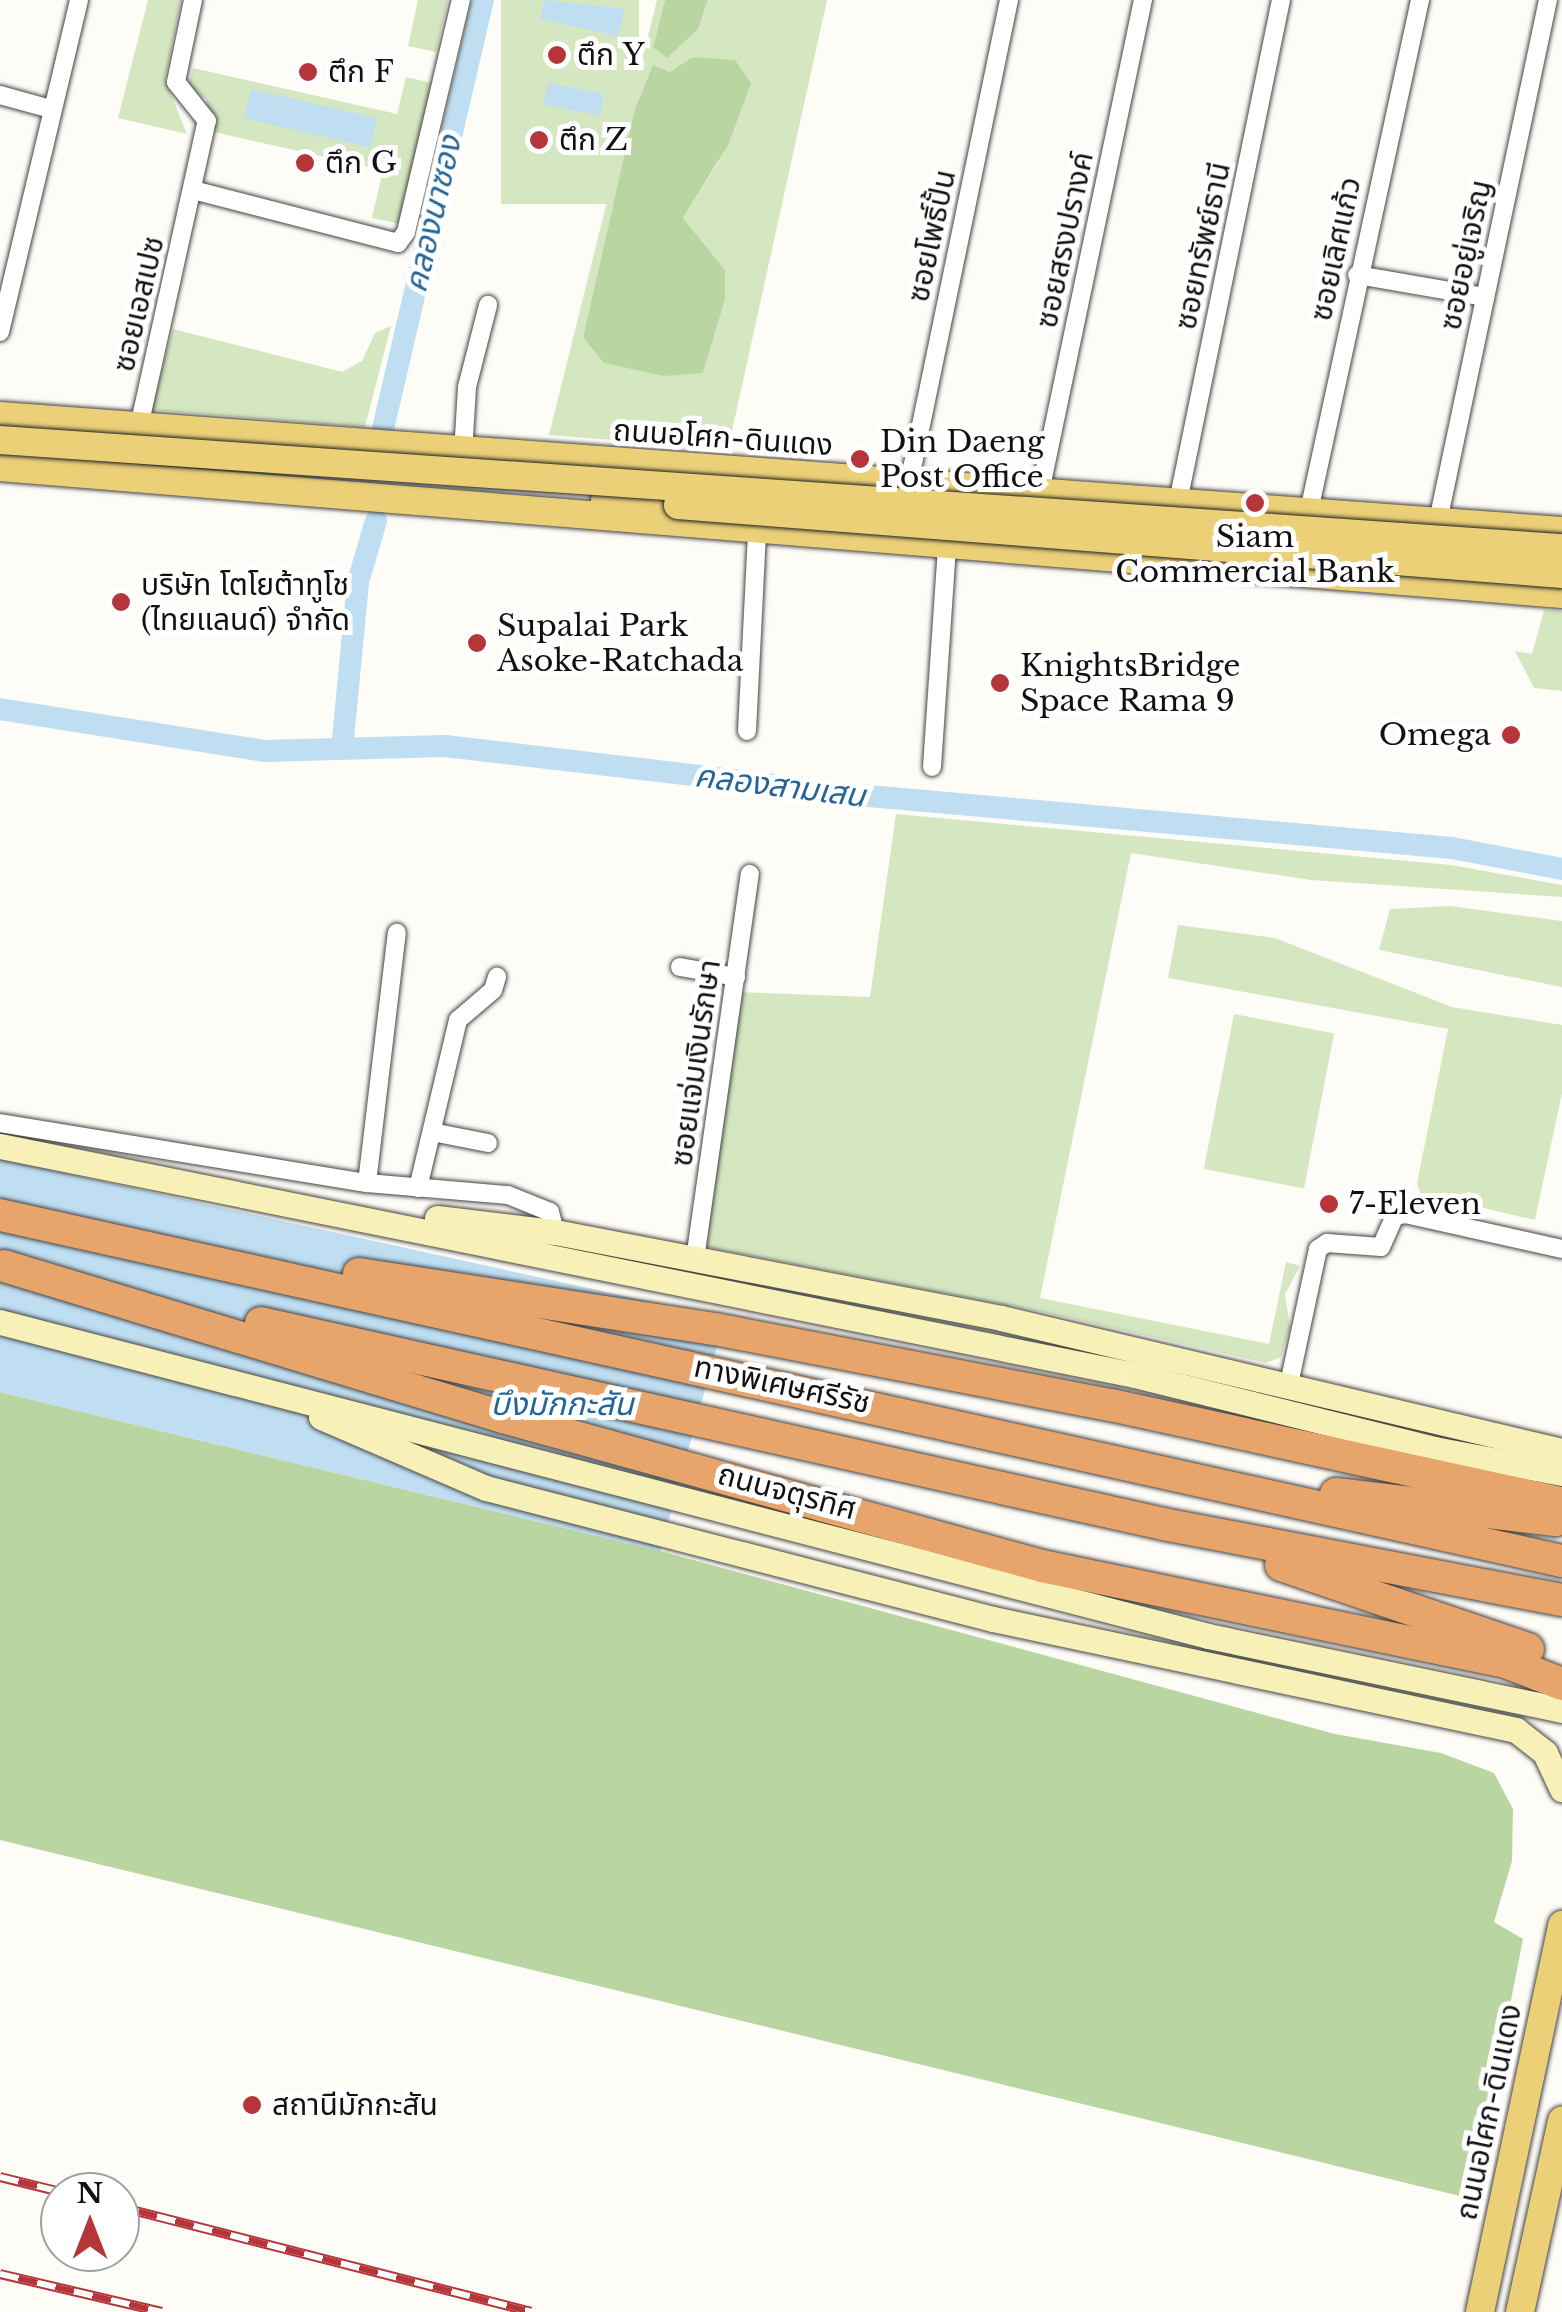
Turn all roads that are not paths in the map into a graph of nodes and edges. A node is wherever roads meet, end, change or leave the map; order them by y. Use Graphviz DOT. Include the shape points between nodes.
graph roads {
  1 [pos="78,0"];
  2 [pos="193,0"];
  3 [pos="461,0"];
  4 [pos="1008,0"];
  5 [pos="1143,0"];
  6 [pos="1282,0"];
  7 [pos="1420,0"];
  8 [pos="1548,0"];
  9 [pos="0,95"];
  10 [pos="51,109"];
  11 [pos="193,190"];
  12 [pos="1358,275"];
  13 [pos="1485,297"];
  14 [pos="488,305"];
  15 [pos="0,332"];
  16 [pos="0,416"];
  17 [pos="138,431"];
  18 [pos="0,440"];
  19 [pos="463,453"];
  20 [pos="0,467"];
  21 [pos="910,483"];
  22 [pos="280,492"];
  23 [pos="1040,492"];
  24 [pos="1178,502"];
  25 [pos="1226,506"];
  26 [pos="1310,512"];
  27 [pos="1362,516"];
  28 [pos="1438,521"];
  29 [pos="758,531"];
  30 [pos="1562,531"];
  31 [pos="947,547"];
  32 [pos="1562,548"];
  33 [pos="1219,566"];
  34 [pos="1562,574"];
  35 [pos="1356,577"];
  36 [pos="1562,594"];
  37 [pos="747,731"];
  38 [pos="932,768"];
  39 [pos="750,874"];
  40 [pos="397,932"];
  41 [pos="680,967"];
  42 [pos="736,976"];
  43 [pos="497,977"];
  44 [pos="0,1123"];
  45 [pos="432,1132"];
  46 [pos="488,1144"];
  47 [pos="0,1146"];
  48 [pos="368,1183"];
  49 [pos="418,1188"];
  50 [pos="313,1207"];
  51 [pos="0,1215"];
  52 [pos="555,1232"];
  53 [pos="136,1245"];
  54 [pos="1562,1249"];
  55 [pos="695,1260"];
  56 [pos="2,1266"];
  57 [pos="0,1322"];
  58 [pos="240,1383"];
  59 [pos="1289,1384"];
  60 [pos="1562,1451"];
  61 [pos="1562,1473"];
  62 [pos="1188,1474"];
  63 [pos="1562,1502"];
  64 [pos="1562,1521"];
  65 [pos="1164,1524"];
  66 [pos="1562,1560"];
  67 [pos="1562,1600"];
  68 [pos="1562,1661"];
  69 [pos="1562,1684"];
  70 [pos="1562,1710"];
  71 [pos="1562,1789"];
  72 [pos="1562,1925"];
  73 [pos="1562,2121"];
  74 [pos="1480,2312"];
  75 [pos="1520,2312"];
  1 -- 10 [label="street"];
  2 -- 11 [label="street, ซอยเอสเปซ" via="176,82 207,121"];
  3 -- 11 [label="street" via="406,232 398,242"];
  4 -- 21 [label="street, ซอยโพธิ์ปั้น"];
  5 -- 23 [label="street, ซอยสรงปรางค์"];
  6 -- 24 [label="street, ซอยทรัพย์ธานี"];
  7 -- 12 [label="street, ซอยเลิศแก้ว"];
  8 -- 13 [label="street, ซอยอยู่เจริญ"];
  9 -- 10 [label="street"];
  10 -- 15 [label="street"];
  11 -- 17 [label="street, ซอยเอสเปซ"];
  12 -- 13 [label="street"];
  12 -- 26 [label="street, ซอยเลิศแก้ว"];
  13 -- 28 [label="street, ซอยอยู่เจริญ"];
  14 -- 19 [label="street" via="467,388"];
  16 -- 17 [label="main road, ถนนอโศก-ดินแดง"];
  17 -- 19 [label="main road, ถนนอโศก-ดินแดง"];
  18 -- 32 [label="main road, ถนนอโศก-ดินแดง, bridge"];
  19 -- 21 [label="main road, ถนนอโศก-ดินแดง"];
  20 -- 22 [label="main road"];
  21 -- 23 [label="main road, ถนนอโศก-ดินแดง"];
  22 -- 29 [label="main road"];
  22 -- 34 [label="main road, bridge" via="482,492"];
  23 -- 24 [label="main road, ถนนอโศก-ดินแดง"];
  24 -- 25 [label="main road, ถนนอโศก-ดินแดง"];
  25 -- 26 [label="main road, ถนนอโศก-ดินแดง"];
  25 -- 33 [label="main road"];
  26 -- 27 [label="main road, ถนนอโศก-ดินแดง"];
  27 -- 28 [label="main road, ถนนอโศก-ดินแดง"];
  27 -- 35 [label="main road"];
  28 -- 30 [label="main road, ถนนอโศก-ดินแดง"];
  29 -- 31 [label="main road"];
  29 -- 37 [label="street"];
  31 -- 33 [label="main road"];
  31 -- 38 [label="street"];
  33 -- 35 [label="main road"];
  35 -- 36 [label="main road"];
  39 -- 42 [label="street, ซอยแจ่มเงินรักษา"];
  40 -- 48 [label="street"];
  41 -- 42 [label="street"];
  42 -- 55 [label="street, ซอยแจ่มเงินรักษา"];
  43 -- 45 [label="street" via="493,990 458,1020"];
  44 -- 48 [label="street"];
  45 -- 46 [label="street"];
  45 -- 49 [label="street"];
  47 -- 50 [label="main road"];
  48 -- 49 [label="street"];
  49 -- 52 [label="street" via="508,1194 550,1212"];
  50 -- 52 [label="main road"];
  50 -- 61 [label="main road" via="1134,1375 1434,1449"];
  51 -- 53 [label="highway, ทางพิเศษศรีรัช"];
  52 -- 55 [label="main road"];
  53 -- 62 [label="highway, ทางพิเศษศรีรัช"];
  53 -- 63 [label="highway" via="715,1329"];
  54 -- 59 [label="street" via="1406,1214 1395,1216 1381,1248 1327,1242 1318,1249"];
  55 -- 59 [label="main road"];
  56 -- 65 [label="highway, ทางพิเศษศรีรัช"];
  56 -- 69 [label="highway" via="503,1417 1042,1566 1506,1662"];
  57 -- 58 [label="main road, ถนนจตุรทิศ"];
  58 -- 70 [label="main road, ถนนจตุรทิศ" via="1208,1636"];
  58 -- 71 [label="main road" via="486,1488 1013,1623 1516,1730 1545,1753"];
  59 -- 60 [label="main road"];
  62 -- 64 [label="highway"];
  62 -- 66 [label="highway, ทางพิเศษศรีรัช"];
  65 -- 67 [label="highway, ทางพิเศษศรีรัช"];
  65 -- 68 [label="highway"];
  72 -- 74 [label="main road, ถนนอโศก-ดินแดง"];
  73 -- 75 [label="main road"];
}
